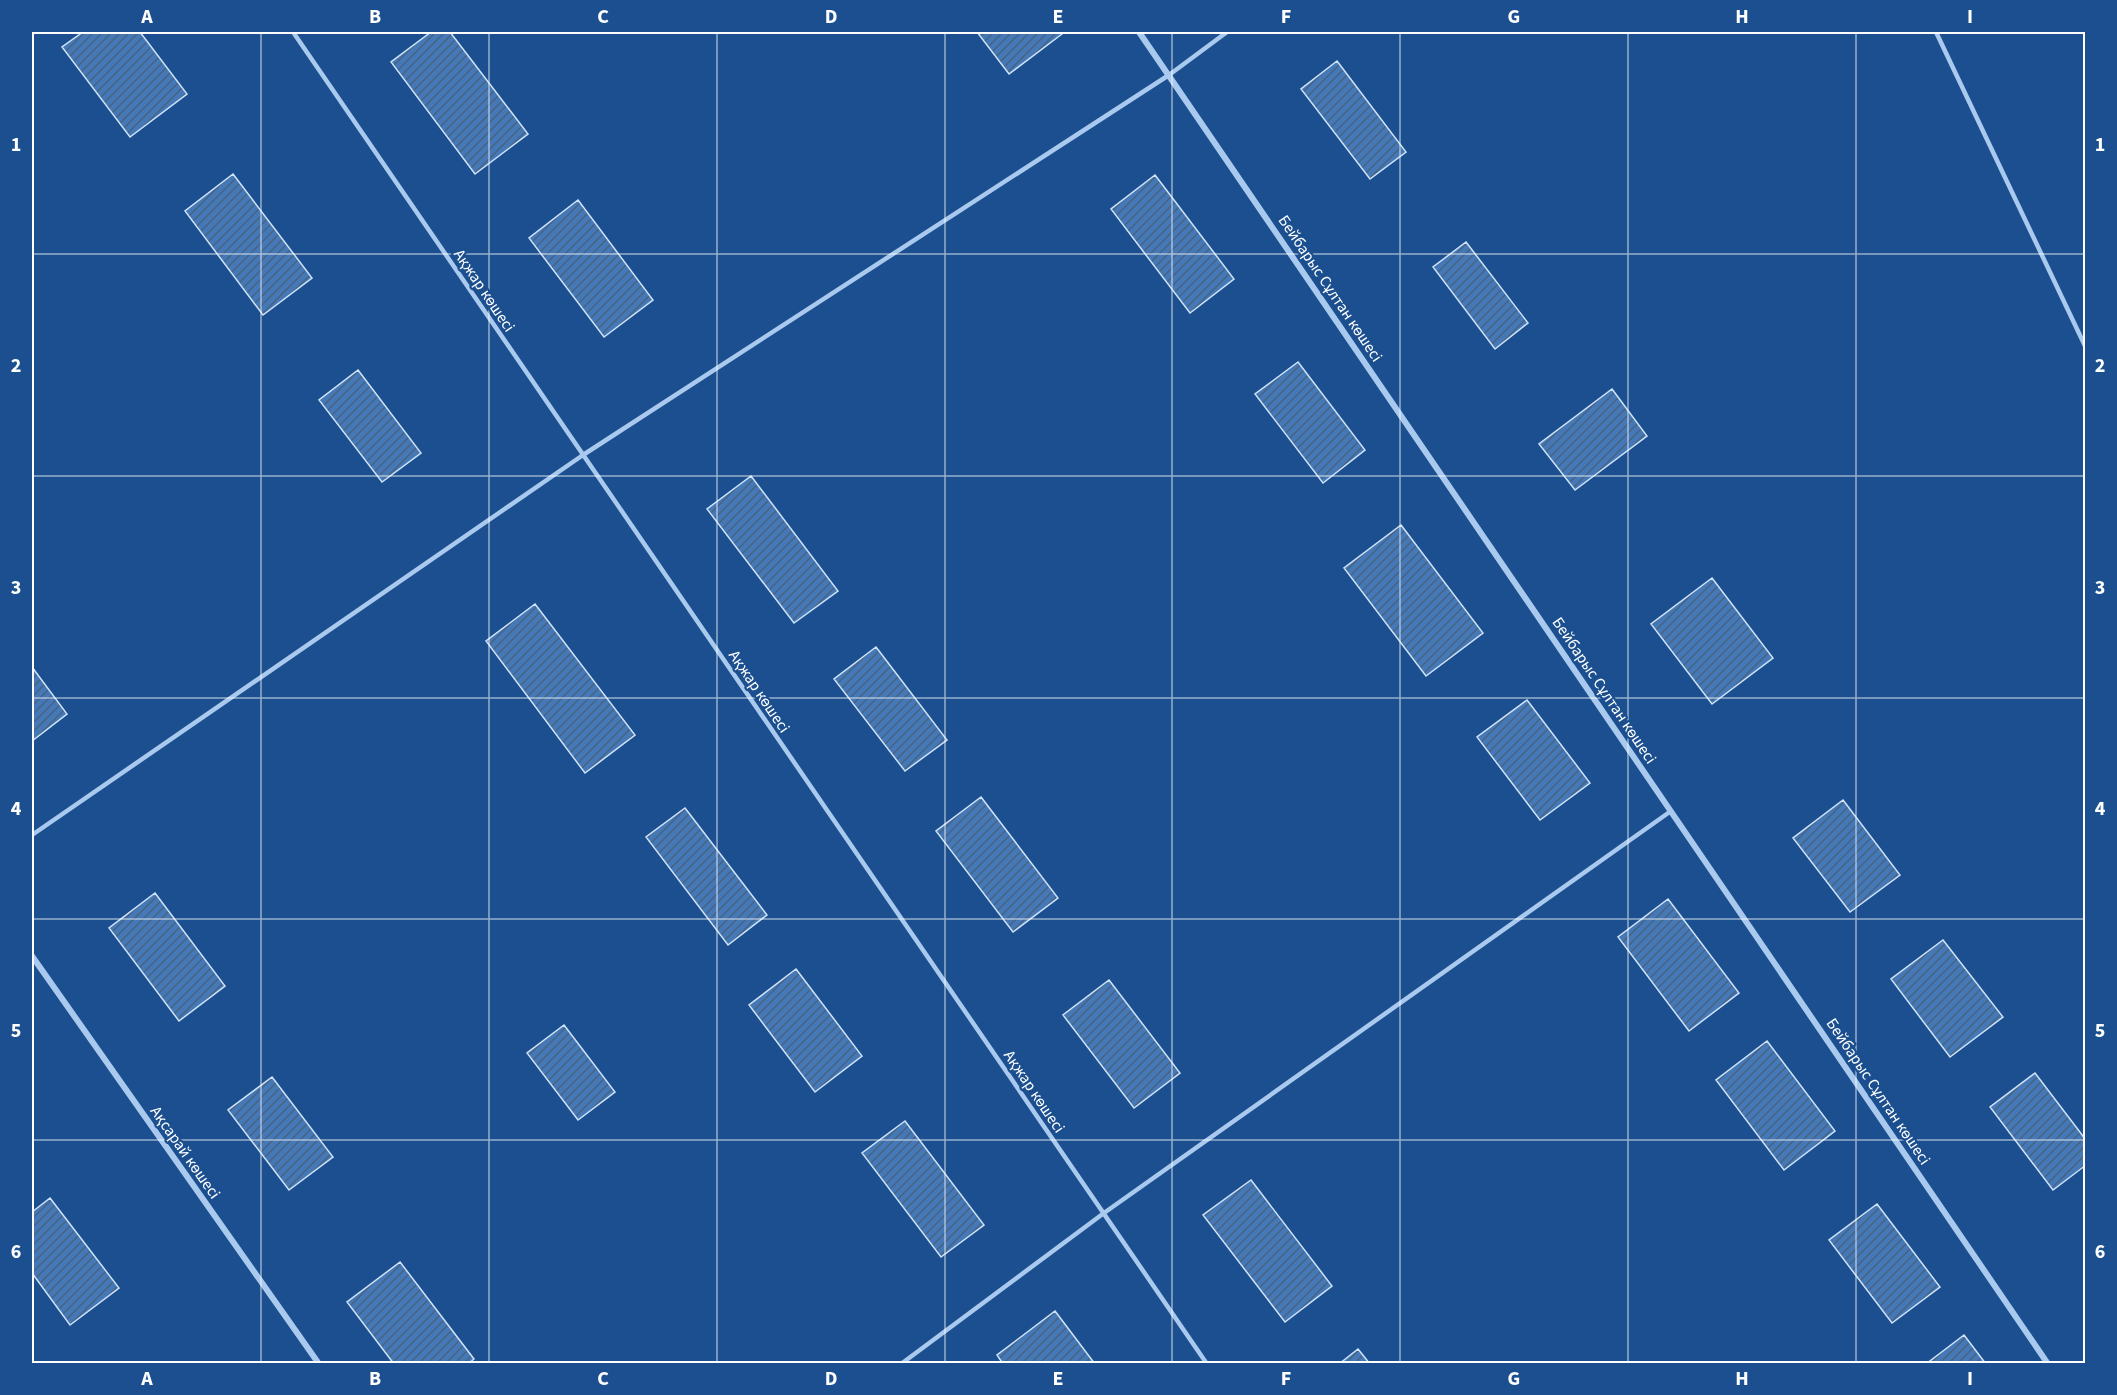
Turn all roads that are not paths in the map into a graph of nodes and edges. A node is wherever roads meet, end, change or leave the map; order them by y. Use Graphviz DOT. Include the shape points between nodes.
graph roads {
  1 [pos="293,32"];
  2 [pos="1139,32"];
  3 [pos="1227,32"];
  4 [pos="1936,32"];
  5 [pos="1169,75"];
  6 [pos="2085,348"];
  7 [pos="583,455"];
  8 [pos="1671,811"];
  9 [pos="32,835"];
  10 [pos="32,956"];
  11 [pos="1104,1213"];
  12 [pos="319,1364"];
  13 [pos="901,1364"];
  14 [pos="1207,1364"];
  15 [pos="2048,1364"];
  1 -- 7 [label="lane, Ақжар көшесі"];
  2 -- 5 [label="street, Бейбарыс Сұлтан көшесі"];
  3 -- 5 [label="lane"];
  4 -- 6 [label="lane"];
  5 -- 7 [label="lane"];
  5 -- 8 [label="street, Бейбарыс Сұлтан көшесі"];
  7 -- 9 [label="lane"];
  7 -- 11 [label="lane, Ақжар көшесі"];
  8 -- 11 [label="lane"];
  8 -- 15 [label="street, Бейбарыс Сұлтан көшесі"];
  10 -- 12 [label="street, Ақсарай көшесі"];
  11 -- 13 [label="lane"];
  11 -- 14 [label="lane, Ақжар көшесі"];
}
